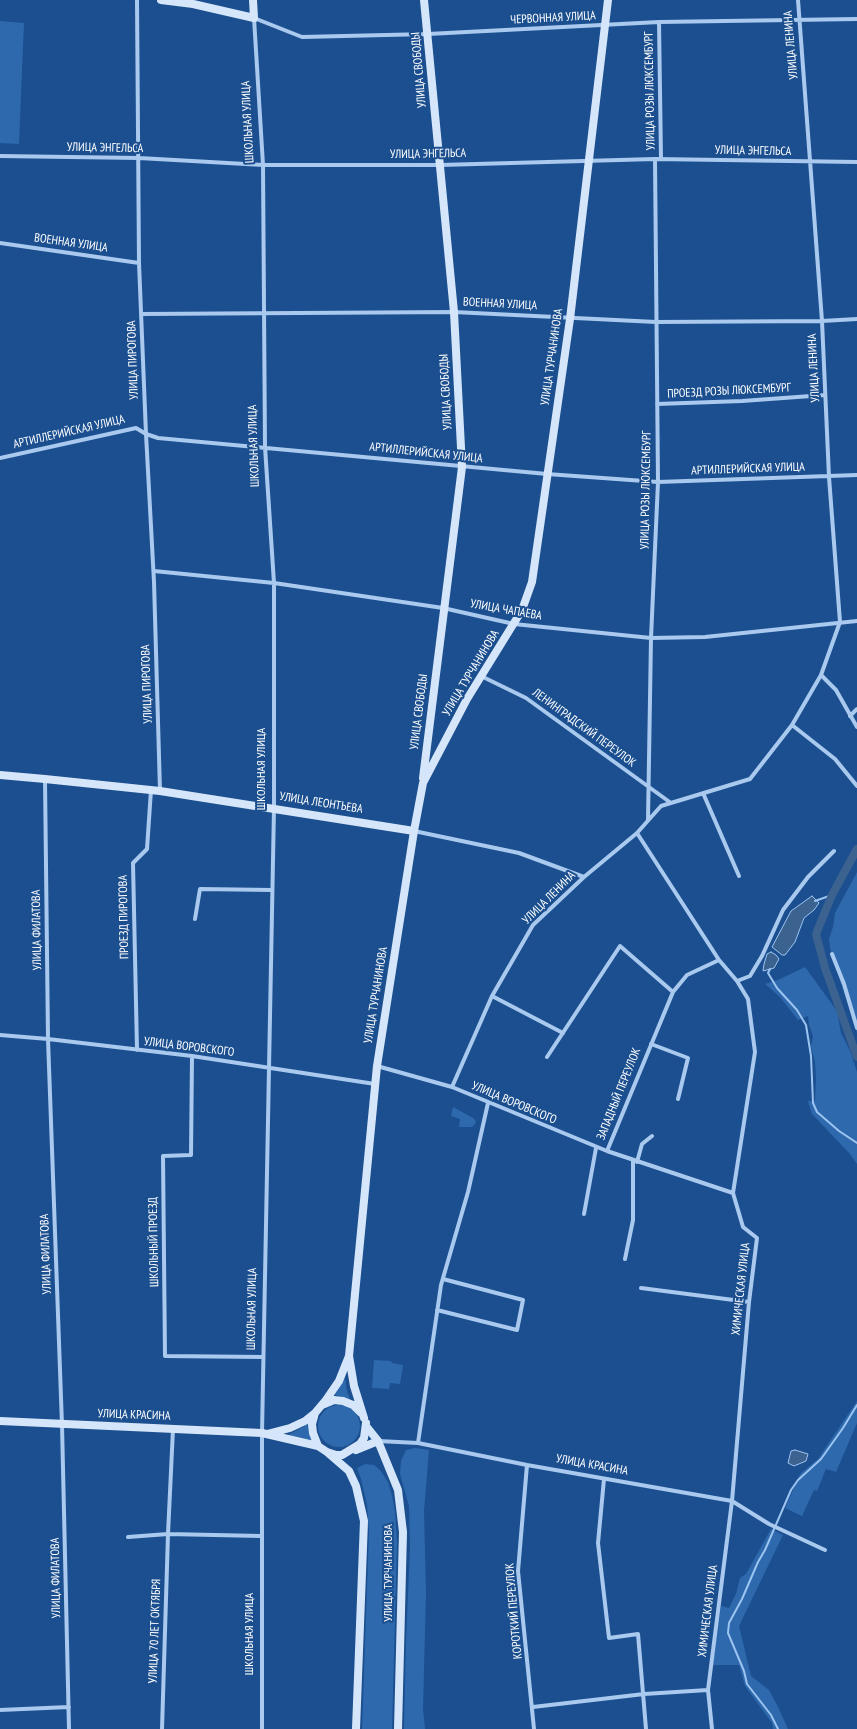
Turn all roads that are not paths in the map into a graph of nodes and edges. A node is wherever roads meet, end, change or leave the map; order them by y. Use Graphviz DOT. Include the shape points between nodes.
graph roads {
  1 [pos="137,0"];
  2 [pos="161,0"];
  3 [pos="253,0"];
  4 [pos="424,0"];
  5 [pos="608,0"];
  6 [pos="798,0"];
  7 [pos="254,18"];
  8 [pos="857,19"];
  9 [pos="799,20"];
  10 [pos="659,22"];
  11 [pos="605,26"];
  12 [pos="428,34"];
  13 [pos="0,156"];
  14 [pos="139,158"];
  15 [pos="655,159"];
  16 [pos="661,159"];
  17 [pos="589,160"];
  18 [pos="811,162"];
  19 [pos="857,162"];
  20 [pos="263,165"];
  21 [pos="440,165"];
  22 [pos="0,243"];
  23 [pos="139,263"];
  24 [pos="454,312"];
  25 [pos="142,314"];
  26 [pos="263,314"];
  27 [pos="570,319"];
  28 [pos="857,319"];
  29 [pos="822,321"];
  30 [pos="656,322"];
  31 [pos="825,395"];
  32 [pos="657,404"];
  33 [pos="146,434"];
  34 [pos="265,447"];
  35 [pos="0,458"];
  36 [pos="462,466"];
  37 [pos="547,474"];
  38 [pos="857,475"];
  39 [pos="829,477"];
  40 [pos="658,482"];
  41 [pos="154,571"];
  42 [pos="274,583"];
  43 [pos="443,608"];
  44 [pos="857,620"];
  45 [pos="840,622"];
  46 [pos="514,624"];
  47 [pos="651,638"];
  48 [pos="821,675"];
  49 [pos="481,676"];
  50 [pos="857,709"];
  51 [pos="850,716"];
  52 [pos="792,725"];
  53 [pos="857,726"];
  54 [pos="0,776"];
  55 [pos="45,778"];
  56 [pos="423,783"];
  57 [pos="857,786"];
  58 [pos="648,787"];
  59 [pos="151,790"];
  60 [pos="160,791"];
  61 [pos="703,793"];
  62 [pos="671,803"];
  63 [pos="274,808"];
  64 [pos="648,820"];
  65 [pos="414,831"];
  66 [pos="636,833"];
  67 [pos="834,851"];
  68 [pos="739,876"];
  69 [pos="584,877"];
  70 [pos="272,890"];
  71 [pos="194,919"];
  72 [pos="832,954"];
  73 [pos="719,960"];
  74 [pos="737,981"];
  75 [pos="673,992"];
  76 [pos="492,996"];
  77 [pos="857,1028"];
  78 [pos="563,1033"];
  79 [pos="0,1035"];
  80 [pos="48,1039"];
  81 [pos="651,1044"];
  82 [pos="137,1050"];
  83 [pos="192,1056"];
  84 [pos="547,1057"];
  85 [pos="377,1066"];
  86 [pos="268,1068"];
  87 [pos="375,1084"];
  88 [pos="452,1087"];
  89 [pos="678,1099"];
  90 [pos="488,1103"];
  91 [pos="652,1136"];
  92 [pos="596,1148"];
  93 [pos="607,1152"];
  94 [pos="635,1162"];
  95 [pos="733,1193"];
  96 [pos="584,1214"];
  97 [pos="625,1259"];
  98 [pos="443,1279"];
  99 [pos="641,1288"];
  100 [pos="749,1302"];
  101 [pos="437,1310"];
  102 [pos="349,1356"];
  103 [pos="263,1358"];
  104 [pos="322,1405"];
  105 [pos="315,1413"];
  106 [pos="0,1421"];
  107 [pos="365,1422"];
  108 [pos="62,1424"];
  109 [pos="173,1429"];
  110 [pos="264,1433"];
  111 [pos="378,1441"];
  112 [pos="418,1443"];
  113 [pos="318,1446"];
  114 [pos="327,1452"];
  115 [pos="346,1454"];
  116 [pos="527,1465"];
  117 [pos="604,1479"];
  118 [pos="732,1501"];
  119 [pos="168,1534"];
  120 [pos="261,1536"];
  121 [pos="128,1537"];
  122 [pos="825,1550"];
  123 [pos="708,1690"];
  124 [pos="644,1694"];
  125 [pos="69,1707"];
  126 [pos="533,1707"];
  127 [pos="0,1710"];
  128 [pos="69,1729"];
  129 [pos="162,1729"];
  130 [pos="262,1729"];
  131 [pos="356,1729"];
  132 [pos="398,1729"];
  133 [pos="534,1729"];
  134 [pos="646,1729"];
  135 [pos="712,1729"];
  1 -- 14 [label="street, УЛИЦА ПИРОГОВА"];
  2 -- 7 [label="street" via="193,4"];
  3 -- 7 [label="street, ШКОЛЬНАЯ УЛИЦА"];
  4 -- 12 [label="street, УЛИЦА СВОБОДЫ"];
  5 -- 11 [label="street, УЛИЦА ТУРЧАНИНОВА"];
  6 -- 9 [label="street, УЛИЦА ЛЕНИНА"];
  7 -- 12 [label="street, ЧЕРВОННАЯ УЛИЦА" via="302,37"];
  7 -- 20 [label="street, ШКОЛЬНАЯ УЛИЦА"];
  8 -- 9 [label="street, ЧЕРВОННАЯ УЛИЦА"];
  9 -- 10 [label="street, ЧЕРВОННАЯ УЛИЦА"];
  9 -- 18 [label="street, УЛИЦА ЛЕНИНА"];
  10 -- 11 [label="street, ЧЕРВОННАЯ УЛИЦА"];
  10 -- 16 [label="street, УЛИЦА РОЗЫ ЛЮКСЕМБУРГ"];
  11 -- 12 [label="street, ЧЕРВОННАЯ УЛИЦА"];
  11 -- 17 [label="street, УЛИЦА ТУРЧАНИНОВА"];
  12 -- 21 [label="street, УЛИЦА СВОБОДЫ"];
  13 -- 14 [label="street, УЛИЦА ЭНГЕЛЬСА"];
  14 -- 20 [label="street, УЛИЦА ЭНГЕЛЬСА"];
  14 -- 23 [label="street, УЛИЦА ПИРОГОВА"];
  15 -- 16 [label="street, УЛИЦА ЭНГЕЛЬСА"];
  15 -- 17 [label="street, УЛИЦА ЭНГЕЛЬСА"];
  15 -- 30 [label="street, УЛИЦА РОЗЫ ЛЮКСЕМБУРГ"];
  16 -- 18 [label="street, УЛИЦА ЭНГЕЛЬСА"];
  17 -- 21 [label="street, УЛИЦА ЭНГЕЛЬСА"];
  17 -- 27 [label="street, УЛИЦА ТУРЧАНИНОВА"];
  18 -- 19 [label="street, УЛИЦА ЭНГЕЛЬСА"];
  18 -- 29 [label="street, УЛИЦА ЛЕНИНА"];
  20 -- 21 [label="street, УЛИЦА ЭНГЕЛЬСА"];
  20 -- 26 [label="street, ШКОЛЬНАЯ УЛИЦА"];
  21 -- 24 [label="street, УЛИЦА СВОБОДЫ"];
  22 -- 23 [label="street, ВОЕННАЯ УЛИЦА"];
  23 -- 25 [label="street, УЛИЦА ПИРОГОВА"];
  24 -- 26 [label="street, ВОЕННАЯ УЛИЦА"];
  24 -- 27 [label="street, ВОЕННАЯ УЛИЦА"];
  24 -- 36 [label="street, УЛИЦА СВОБОДЫ"];
  25 -- 26 [label="street, ВОЕННАЯ УЛИЦА"];
  25 -- 33 [label="street, УЛИЦА ПИРОГОВА"];
  26 -- 34 [label="street, ШКОЛЬНАЯ УЛИЦА"];
  27 -- 30 [label="street, ВОЕННАЯ УЛИЦА"];
  27 -- 37 [label="street, УЛИЦА ТУРЧАНИНОВА"];
  28 -- 29 [label="street, ВОЕННАЯ УЛИЦА"];
  29 -- 30 [label="street, ВОЕННАЯ УЛИЦА"];
  29 -- 31 [label="street, УЛИЦА ЛЕНИНА"];
  30 -- 32 [label="street, УЛИЦА РОЗЫ ЛЮКСЕМБУРГ"];
  31 -- 32 [label="street, ПРОЕЗД РОЗЫ ЛЮКСЕМБУРГ"];
  31 -- 39 [label="street, УЛИЦА ЛЕНИНА"];
  32 -- 40 [label="street, УЛИЦА РОЗЫ ЛЮКСЕМБУРГ"];
  33 -- 34 [label="street, АРТИЛЛЕРИЙСКАЯ УЛИЦА" via="158,438"];
  33 -- 35 [label="street, АРТИЛЛЕРИЙСКАЯ УЛИЦА" via="136,428 125,429"];
  33 -- 41 [label="street, УЛИЦА ПИРОГОВА"];
  34 -- 36 [label="street, АРТИЛЛЕРИЙСКАЯ УЛИЦА"];
  34 -- 42 [label="street, ШКОЛЬНАЯ УЛИЦА"];
  36 -- 37 [label="street, АРТИЛЛЕРИЙСКАЯ УЛИЦА"];
  36 -- 43 [label="street, УЛИЦА СВОБОДЫ"];
  37 -- 40 [label="street, АРТИЛЛЕРИЙСКАЯ УЛИЦА"];
  37 -- 46 [label="street, УЛИЦА ТУРЧАНИНОВА" via="532,582"];
  38 -- 39 [label="street, АРТИЛЛЕРИЙСКАЯ УЛИЦА"];
  39 -- 40 [label="street, АРТИЛЛЕРИЙСКАЯ УЛИЦА"];
  39 -- 45 [label="street, УЛИЦА ЛЕНИНА"];
  40 -- 47 [label="street, УЛИЦА РОЗЫ ЛЮКСЕМБУРГ"];
  41 -- 42 [label="street, УЛИЦА ЧАПАЕВА"];
  41 -- 60 [label="street, УЛИЦА ПИРОГОВА"];
  42 -- 43 [label="street, УЛИЦА ЧАПАЕВА"];
  42 -- 63 [label="street, ШКОЛЬНАЯ УЛИЦА"];
  43 -- 46 [label="street, УЛИЦА ЧАПАЕВА"];
  43 -- 56 [label="street, УЛИЦА СВОБОДЫ"];
  44 -- 45 [label="street, УЛИЦА ЧАПАЕВА"];
  45 -- 47 [label="street, УЛИЦА ЧАПАЕВА" via="706,637"];
  45 -- 48 [label="street, УЛИЦА ЛЕНИНА"];
  46 -- 47 [label="street, УЛИЦА ЧАПАЕВА"];
  46 -- 49 [label="street, УЛИЦА ТУРЧАНИНОВА"];
  47 -- 58 [label="street, УЛИЦА РОЗЫ ЛЮКСЕМБУРГ"];
  48 -- 51 [label="street" via="836,690"];
  48 -- 52 [label="street, УЛИЦА ЛЕНИНА"];
  49 -- 56 [label="street, УЛИЦА ТУРЧАНИНОВА"];
  49 -- 58 [label="street, ЛЕНИНГРАДСКИЙ ПЕРЕУЛОК" via="526,698"];
  50 -- 51 [label="street"];
  51 -- 53 [label="street"];
  52 -- 57 [label="street" via="835,759"];
  52 -- 61 [label="street, УЛИЦА ЛЕНИНА" via="750,779"];
  54 -- 55 [label="street, УЛИЦА ЛЕОНТЬЕВА"];
  55 -- 59 [label="street, УЛИЦА ЛЕОНТЬЕВА"];
  55 -- 80 [label="street, УЛИЦА ФИЛАТОВА"];
  56 -- 65 [label="street, УЛИЦА ТУРЧАНИНОВА"];
  58 -- 62 [label="street, ЛЕНИНГРАДСКИЙ ПЕРЕУЛОК"];
  58 -- 64 [label="street, УЛИЦА РОЗЫ ЛЮКСЕМБУРГ"];
  59 -- 60 [label="street, УЛИЦА ЛЕОНТЬЕВА"];
  59 -- 82 [label="street, ПРОЕЗД ПИРОГОВА" via="147,849 133,863"];
  60 -- 63 [label="street, УЛИЦА ЛЕОНТЬЕВА"];
  61 -- 62 [label="street, УЛИЦА ЛЕНИНА"];
  61 -- 68 [label="street"];
  62 -- 64 [label="street, УЛИЦА ЛЕНИНА" via="661,806"];
  63 -- 65 [label="street, УЛИЦА ЛЕОНТЬЕВА"];
  63 -- 70 [label="street, ШКОЛЬНАЯ УЛИЦА"];
  64 -- 66 [label="street, УЛИЦА ЛЕНИНА"];
  65 -- 69 [label="street, УЛИЦА ЛЕОНТЬЕВА" via="519,853"];
  65 -- 85 [label="street, УЛИЦА ТУРЧАНИНОВА"];
  66 -- 69 [label="street, УЛИЦА ЛЕНИНА"];
  66 -- 73 [label="street"];
  67 -- 74 [label="street" via="808,877 783,910 750,976"];
  69 -- 76 [label="street, УЛИЦА ЛЕНИНА" via="532,926"];
  70 -- 71 [label="street" via="200,889"];
  70 -- 86 [label="street, ШКОЛЬНАЯ УЛИЦА"];
  72 -- 77 [label="street"];
  73 -- 74 [label="street"];
  73 -- 75 [label="street, ЗАПАДНЫЙ ПЕРЕУЛОК" via="687,975"];
  74 -- 95 [label="street, ХИМИЧЕСКАЯ УЛИЦА" via="748,999 755,1052"];
  75 -- 78 [label="street" via="620,946"];
  75 -- 81 [label="street, ЗАПАДНЫЙ ПЕРЕУЛОК"];
  76 -- 78 [label="street"];
  76 -- 88 [label="street, УЛИЦА ЛЕНИНА"];
  78 -- 84 [label="street"];
  79 -- 80 [label="street, УЛИЦА ВОРОВСКОГО"];
  80 -- 82 [label="street, УЛИЦА ВОРОВСКОГО"];
  80 -- 108 [label="street, УЛИЦА ФИЛАТОВА"];
  81 -- 89 [label="street, ЗАПАДНЫЙ ПЕРЕУЛОК" via="688,1058"];
  81 -- 93 [label="street, ЗАПАДНЫЙ ПЕРЕУЛОК"];
  82 -- 83 [label="street, УЛИЦА ВОРОВСКОГО"];
  83 -- 86 [label="street, УЛИЦА ВОРОВСКОГО"];
  83 -- 103 [label="street, ШКОЛЬНЫЙ ПРОЕЗД" via="191,1155 163,1156 165,1356"];
  85 -- 87 [label="street, УЛИЦА ТУРЧАНИНОВА"];
  85 -- 88 [label="street, УЛИЦА ВОРОВСКОГО"];
  86 -- 87 [label="street, УЛИЦА ВОРОВСКОГО"];
  86 -- 103 [label="street, ШКОЛЬНАЯ УЛИЦА"];
  87 -- 102 [label="street, УЛИЦА ТУРЧАНИНОВА"];
  88 -- 90 [label="street, УЛИЦА ВОРОВСКОГО"];
  90 -- 92 [label="street, УЛИЦА ВОРОВСКОГО"];
  90 -- 98 [label="street" via="468,1192"];
  91 -- 94 [label="street" via="642,1144"];
  92 -- 93 [label="street, УЛИЦА ВОРОВСКОГО"];
  92 -- 96 [label="street"];
  93 -- 94 [label="street, УЛИЦА ВОРОВСКОГО"];
  94 -- 95 [label="street, УЛИЦА ВОРОВСКОГО"];
  94 -- 97 [label="street" via="633,1220"];
  95 -- 100 [label="street, ХИМИЧЕСКАЯ УЛИЦА" via="742,1227 756,1238"];
  98 -- 101 [label="street"];
  98 -- 101 [label="street" via="523,1300 517,1330"];
  99 -- 100 [label="street"];
  100 -- 118 [label="street, ХИМИЧЕСКАЯ УЛИЦА"];
  101 -- 112 [label="street"];
  102 -- 104 [label="street, УЛИЦА ТУРЧАНИНОВА" via="339,1381"];
  102 -- 107 [label="street, УЛИЦА ТУРЧАНИНОВА" via="354,1386"];
  103 -- 110 [label="street, ШКОЛЬНАЯ УЛИЦА"];
  104 -- 105 [label="street"];
  104 -- 107 [label="street" via="334,1400 343,1401 358,1410"];
  105 -- 110 [label="street, УЛИЦА КРАСИНА" via="305,1422 290,1428"];
  105 -- 113 [label="street" via="312,1424"];
  106 -- 108 [label="street, УЛИЦА КРАСИНА"];
  107 -- 111 [label="street, УЛИЦА ТУРЧАНИНОВА"];
  107 -- 115 [label="street" via="364,1438"];
  108 -- 109 [label="street, УЛИЦА КРАСИНА"];
  108 -- 125 [label="street, УЛИЦА ФИЛАТОВА"];
  109 -- 110 [label="street, УЛИЦА КРАСИНА"];
  109 -- 119 [label="street, УЛИЦА 70 ЛЕТ ОКТЯБРЯ"];
  110 -- 113 [label="street, УЛИЦА КРАСИНА"];
  110 -- 120 [label="street, ШКОЛЬНАЯ УЛИЦА"];
  111 -- 112 [label="street, УЛИЦА КРАСИНА"];
  111 -- 115 [label="street, УЛИЦА КРАСИНА"];
  111 -- 132 [label="street, УЛИЦА ТУРЧАНИНОВА" via="398,1490 403,1532"];
  112 -- 116 [label="street, УЛИЦА КРАСИНА"];
  113 -- 114 [label="street"];
  114 -- 115 [label="street" via="336,1455"];
  114 -- 131 [label="street" via="349,1472 356,1486 364,1521"];
  116 -- 117 [label="street, УЛИЦА КРАСИНА"];
  116 -- 126 [label="street, КОРОТКИЙ ПЕРЕУЛОК" via="518,1571"];
  117 -- 118 [label="street, УЛИЦА КРАСИНА"];
  117 -- 124 [label="street" via="598,1543 609,1638 638,1634"];
  118 -- 122 [label="street, УЛИЦА КРАСИНА" via="769,1524"];
  118 -- 123 [label="street, ХИМИЧЕСКАЯ УЛИЦА"];
  119 -- 120 [label="street"];
  119 -- 121 [label="street"];
  119 -- 129 [label="street, УЛИЦА 70 ЛЕТ ОКТЯБРЯ"];
  120 -- 130 [label="street, ШКОЛЬНАЯ УЛИЦА"];
  123 -- 124 [label="street"];
  123 -- 135 [label="street, ХИМИЧЕСКАЯ УЛИЦА"];
  124 -- 126 [label="street"];
  124 -- 134 [label="street"];
  125 -- 127 [label="street"];
  125 -- 128 [label="street, УЛИЦА ФИЛАТОВА"];
  126 -- 133 [label="street, КОРОТКИЙ ПЕРЕУЛОК"];
}
